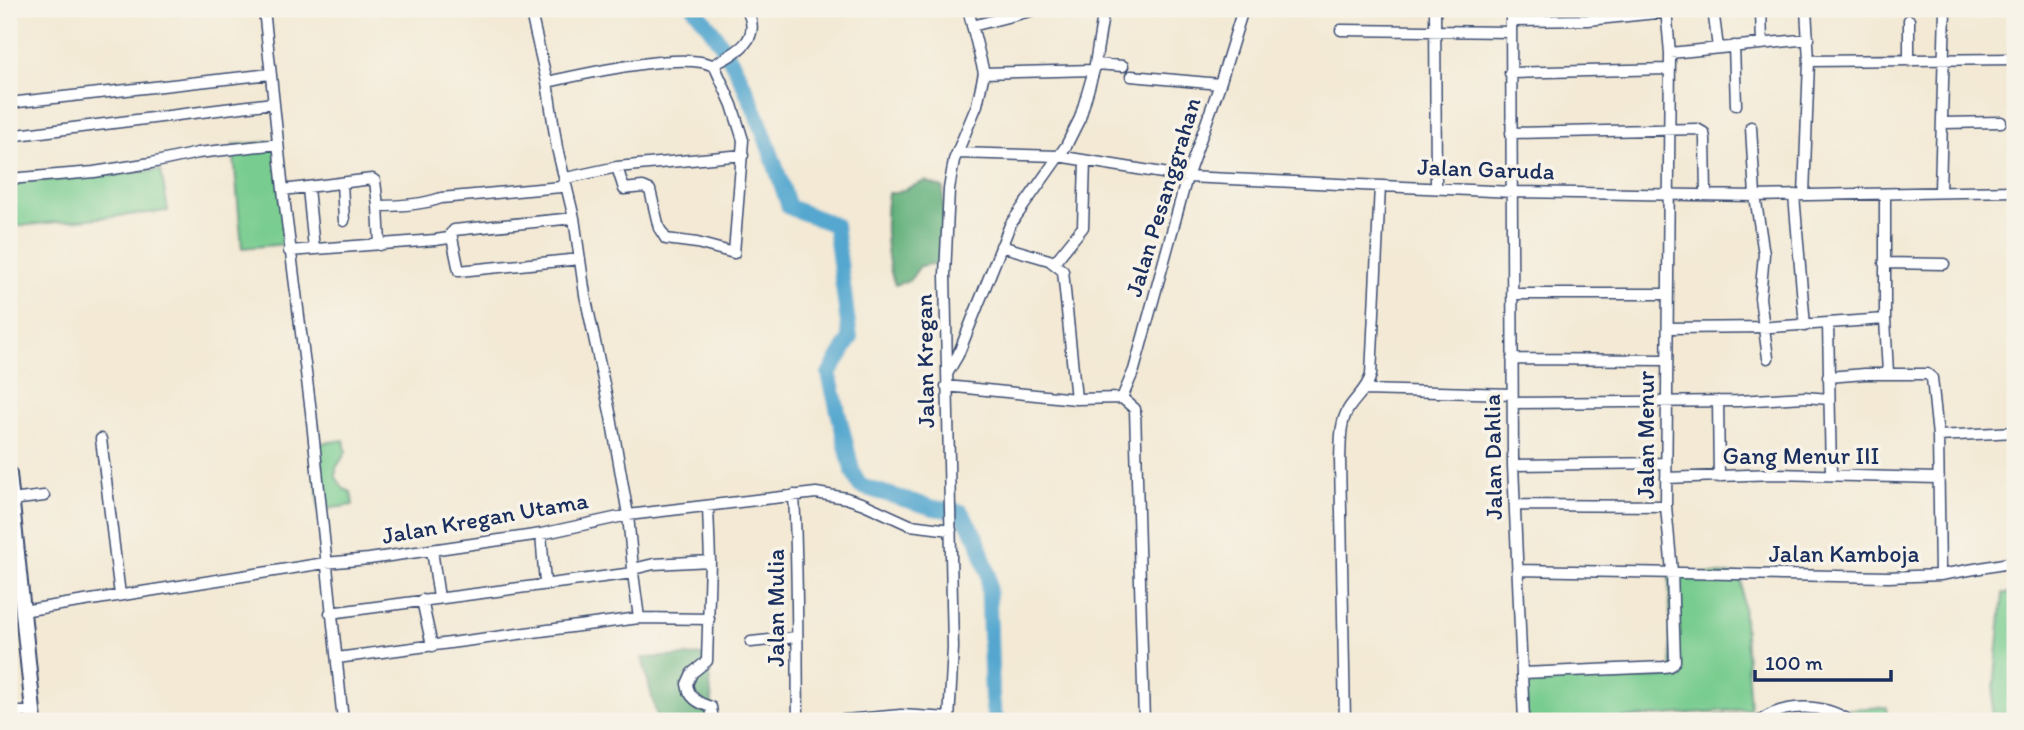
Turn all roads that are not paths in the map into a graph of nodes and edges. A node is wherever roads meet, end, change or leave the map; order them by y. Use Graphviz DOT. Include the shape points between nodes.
graph roads {
  1 [pos="264,9"];
  2 [pos="530,9"];
  3 [pos="746,9"];
  4 [pos="968,9"];
  5 [pos="1038,9"];
  6 [pos="1072,9"];
  7 [pos="1104,9"];
  8 [pos="1243,9"];
  9 [pos="1435,9"];
  10 [pos="1511,9"];
  11 [pos="1713,9"];
  12 [pos="1761,9"];
  13 [pos="1806,9"];
  14 [pos="1945,9"];
  15 [pos="1666,11"];
  16 [pos="1909,20"];
  17 [pos="1511,21"];
  18 [pos="972,26"];
  19 [pos="1341,30"];
  20 [pos="1435,31"];
  21 [pos="1511,32"];
  22 [pos="1809,39"];
  23 [pos="1762,44"];
  24 [pos="1734,46"];
  25 [pos="1718,48"];
  26 [pos="1670,53"];
  27 [pos="2015,59"];
  28 [pos="1943,60"];
  29 [pos="1809,61"];
  30 [pos="1909,61"];
  31 [pos="713,65"];
  32 [pos="1123,65"];
  33 [pos="1095,67"];
  34 [pos="1669,69"];
  35 [pos="984,73"];
  36 [pos="1510,73"];
  37 [pos="270,74"];
  38 [pos="1131,76"];
  39 [pos="547,82"];
  40 [pos="1220,84"];
  41 [pos="9,103"];
  42 [pos="273,103"];
  43 [pos="1736,106"];
  44 [pos="2001,121"];
  45 [pos="1942,124"];
  46 [pos="1751,127"];
  47 [pos="1668,129"];
  48 [pos="1511,133"];
  49 [pos="9,136"];
  50 [pos="278,144"];
  51 [pos="957,153"];
  52 [pos="743,155"];
  53 [pos="1058,156"];
  54 [pos="1085,161"];
  55 [pos="617,167"];
  56 [pos="1187,177"];
  57 [pos="566,178"];
  58 [pos="9,179"];
  59 [pos="342,183"];
  60 [pos="1380,186"];
  61 [pos="308,188"];
  62 [pos="1436,188"];
  63 [pos="282,190"];
  64 [pos="1940,191"];
  65 [pos="2015,191"];
  66 [pos="1513,192"];
  67 [pos="1670,194"];
  68 [pos="1885,194"];
  69 [pos="1706,195"];
  70 [pos="1799,195"];
  71 [pos="1755,196"];
  72 [pos="378,206"];
  73 [pos="574,218"];
  74 [pos="344,221"];
  75 [pos="451,233"];
  76 [pos="380,245"];
  77 [pos="1001,246"];
  78 [pos="314,249"];
  79 [pos="289,251"];
  80 [pos="580,259"];
  81 [pos="1054,263"];
  82 [pos="1884,263"];
  83 [pos="1944,264"];
  84 [pos="1512,294"];
  85 [pos="1668,294"];
  86 [pos="1885,319"];
  87 [pos="1828,324"];
  88 [pos="1805,326"];
  89 [pos="1765,327"];
  90 [pos="1668,328"];
  91 [pos="1768,358"];
  92 [pos="1512,359"];
  93 [pos="1667,360"];
  94 [pos="1888,373"];
  95 [pos="1828,377"];
  96 [pos="946,380"];
  97 [pos="1364,390"];
  98 [pos="1122,398"];
  99 [pos="1512,398"];
  100 [pos="1076,399"];
  101 [pos="1829,399"];
  102 [pos="1718,401"];
  103 [pos="1666,402"];
  104 [pos="2015,432"];
  105 [pos="1938,436"];
  106 [pos="101,439"];
  107 [pos="1666,463"];
  108 [pos="1513,465"];
  109 [pos="9,474"];
  110 [pos="1831,474"];
  111 [pos="1719,477"];
  112 [pos="1666,478"];
  113 [pos="1937,478"];
  114 [pos="794,495"];
  115 [pos="44,496"];
  116 [pos="11,500"];
  117 [pos="1515,505"];
  118 [pos="1666,506"];
  119 [pos="708,507"];
  120 [pos="628,515"];
  121 [pos="951,530"];
  122 [pos="541,534"];
  123 [pos="432,550"];
  124 [pos="710,561"];
  125 [pos="2015,562"];
  126 [pos="325,563"];
  127 [pos="1517,570"];
  128 [pos="1672,572"];
  129 [pos="1940,575"];
  130 [pos="545,583"];
  131 [pos="15,592"];
  132 [pos="120,595"];
  133 [pos="439,598"];
  134 [pos="422,600"];
  135 [pos="22,611"];
  136 [pos="330,612"];
  137 [pos="639,618"];
  138 [pos="709,619"];
  139 [pos="796,637"];
  140 [pos="751,642"];
  141 [pos="432,646"];
  142 [pos="337,658"];
  143 [pos="1523,673"];
  144 [pos="9,712"];
  145 [pos="33,717"];
  146 [pos="949,720"];
  147 [pos="342,721"];
  148 [pos="713,721"];
  149 [pos="798,721"];
  150 [pos="842,721"];
  151 [pos="1144,721"];
  152 [pos="1345,721"];
  153 [pos="1524,721"];
  154 [pos="1760,721"];
  155 [pos="1850,721"];
  1 -- 37 [label="street"];
  2 -- 39 [label="street"];
  3 -- 31 [label="street" via="753,28 748,42"];
  4 -- 18 [label="street, Jalan Kregan"];
  5 -- 18 [label="street"];
  6 -- 7 [label="street"];
  7 -- 33 [label="street"];
  8 -- 40 [label="street, Jalan Pesanggrahan"];
  9 -- 20 [label="street"];
  10 -- 17 [label="street, Jalan Dahlia"];
  11 -- 25 [label="street"];
  12 -- 23 [label="street"];
  13 -- 22 [label="street"];
  14 -- 28 [label="street"];
  15 -- 17 [label="street" via="1588,20"];
  15 -- 26 [label="street, Jalan Menur"];
  16 -- 30 [label="street"];
  17 -- 21 [label="street, Jalan Dahlia"];
  18 -- 35 [label="street, Jalan Kregan"];
  19 -- 20 [label="street"];
  20 -- 21 [label="street"];
  20 -- 62 [label="street"];
  21 -- 36 [label="street, Jalan Dahlia"];
  22 -- 23 [label="street"];
  22 -- 29 [label="street"];
  23 -- 24 [label="street"];
  24 -- 25 [label="street"];
  24 -- 43 [label="street"];
  25 -- 26 [label="street"];
  26 -- 34 [label="street, Jalan Menur"];
  27 -- 28 [label="street"];
  28 -- 30 [label="street"];
  28 -- 45 [label="street"];
  29 -- 30 [label="street"];
  29 -- 70 [label="street"];
  31 -- 39 [label="street" via="667,61"];
  31 -- 52 [label="street" via="737,120"];
  32 -- 33 [label="street"];
  33 -- 35 [label="street"];
  33 -- 53 [label="street" via="1080,118"];
  34 -- 36 [label="street"];
  34 -- 47 [label="street, Jalan Menur"];
  35 -- 51 [label="street, Jalan Kregan" via="977,105"];
  36 -- 48 [label="street, Jalan Dahlia"];
  37 -- 41 [label="street"];
  37 -- 42 [label="street"];
  38 -- 40 [label="street"];
  39 -- 57 [label="street"];
  40 -- 56 [label="street, Jalan Pesanggrahan"];
  42 -- 49 [label="street"];
  42 -- 50 [label="street"];
  44 -- 45 [label="street"];
  45 -- 64 [label="street"];
  46 -- 71 [label="street"];
  47 -- 48 [label="street"];
  47 -- 67 [label="street, Jalan Menur"];
  47 -- 69 [label="street" via="1704,133"];
  48 -- 66 [label="street, Jalan Dahlia"];
  50 -- 58 [label="street" via="94,172"];
  50 -- 63 [label="street"];
  51 -- 53 [label="street, Jalan Garuda"];
  51 -- 96 [label="street, Jalan Kregan" via="949,189"];
  52 -- 55 [label="street"];
  52 -- 55 [label="street" via="734,253 666,239 650,190 624,189"];
  53 -- 54 [label="street, Jalan Garuda"];
  53 -- 77 [label="street" via="1022,206"];
  54 -- 56 [label="street, Jalan Garuda"];
  54 -- 81 [label="street" via="1083,227"];
  55 -- 57 [label="street"];
  56 -- 60 [label="street, Jalan Garuda"];
  56 -- 98 [label="street, Jalan Pesanggrahan" via="1134,370"];
  57 -- 72 [label="street" via="561,187"];
  57 -- 73 [label="street"];
  59 -- 61 [label="street"];
  59 -- 72 [label="street" via="374,180"];
  59 -- 74 [label="street"];
  60 -- 62 [label="street, Jalan Garuda"];
  60 -- 97 [label="street" via="1371,367"];
  61 -- 63 [label="street"];
  61 -- 78 [label="street"];
  62 -- 66 [label="street, Jalan Garuda"];
  63 -- 79 [label="street"];
  64 -- 65 [label="street, Jalan Garuda"];
  64 -- 68 [label="street, Jalan Garuda"];
  66 -- 67 [label="street, Jalan Garuda"];
  66 -- 84 [label="street, Jalan Dahlia"];
  67 -- 69 [label="street, Jalan Garuda"];
  67 -- 85 [label="street, Jalan Menur"];
  68 -- 70 [label="street, Jalan Garuda"];
  68 -- 82 [label="street"];
  69 -- 71 [label="street, Jalan Garuda"];
  70 -- 71 [label="street, Jalan Garuda"];
  70 -- 88 [label="street"];
  71 -- 89 [label="street" via="1763,254 1760,298"];
  72 -- 76 [label="street"];
  73 -- 75 [label="street" via="487,225"];
  73 -- 80 [label="street"];
  75 -- 76 [label="street" via="449,238"];
  75 -- 80 [label="street" via="459,271"];
  76 -- 78 [label="street"];
  77 -- 81 [label="street"];
  77 -- 96 [label="street"];
  78 -- 79 [label="street"];
  79 -- 126 [label="street"];
  80 -- 120 [label="street"];
  81 -- 100 [label="street" via="1064,274"];
  82 -- 83 [label="street"];
  82 -- 86 [label="street"];
  84 -- 85 [label="street"];
  84 -- 92 [label="street, Jalan Dahlia"];
  85 -- 90 [label="street, Jalan Menur"];
  86 -- 87 [label="street"];
  86 -- 94 [label="street"];
  87 -- 88 [label="street"];
  87 -- 95 [label="street"];
  88 -- 89 [label="street"];
  89 -- 90 [label="street"];
  89 -- 91 [label="street"];
  90 -- 93 [label="street, Jalan Menur"];
  92 -- 93 [label="street"];
  92 -- 99 [label="street, Jalan Dahlia"];
  93 -- 103 [label="street, Jalan Menur"];
  94 -- 95 [label="street"];
  94 -- 105 [label="street" via="1932,378"];
  95 -- 101 [label="street"];
  96 -- 100 [label="street"];
  96 -- 121 [label="street, Jalan Kregan"];
  97 -- 99 [label="street"];
  97 -- 152 [label="street" via="1344,420 1340,459"];
  98 -- 100 [label="street"];
  98 -- 151 [label="street" via="1135,409"];
  99 -- 103 [label="street"];
  99 -- 108 [label="street, Jalan Dahlia"];
  101 -- 102 [label="street"];
  101 -- 110 [label="street"];
  102 -- 103 [label="street"];
  102 -- 111 [label="street"];
  103 -- 107 [label="street, Jalan Menur"];
  104 -- 105 [label="street"];
  105 -- 113 [label="street"];
  106 -- 132 [label="street"];
  107 -- 108 [label="street"];
  107 -- 112 [label="street, Jalan Menur"];
  108 -- 117 [label="street, Jalan Dahlia"];
  109 -- 116 [label="main road"];
  110 -- 111 [label="street, Gang Menur III"];
  110 -- 113 [label="street, Gang Menur III"];
  111 -- 112 [label="street, Gang Menur III"];
  112 -- 118 [label="street, Jalan Menur"];
  113 -- 129 [label="street"];
  114 -- 119 [label="street, Jalan Kregan Utama"];
  114 -- 121 [label="street, Jalan Kregan Utama" via="846,498 910,524"];
  114 -- 139 [label="street, Jalan Mulia"];
  115 -- 116 [label="street"];
  116 -- 131 [label="main road"];
  117 -- 118 [label="street"];
  117 -- 127 [label="street, Jalan Dahlia"];
  118 -- 128 [label="street, Jalan Menur"];
  119 -- 120 [label="street, Jalan Kregan Utama"];
  119 -- 124 [label="street"];
  120 -- 122 [label="street, Jalan Kregan Utama"];
  120 -- 124 [label="street" via="633,569"];
  121 -- 146 [label="street, Jalan Kregan" via="953,676"];
  122 -- 123 [label="street, Jalan Kregan Utama"];
  122 -- 130 [label="street"];
  123 -- 126 [label="street, Jalan Kregan Utama"];
  123 -- 133 [label="street"];
  124 -- 138 [label="street"];
  125 -- 129 [label="street, Jalan Kamboja"];
  126 -- 132 [label="street, Jalan Kregan Utama"];
  126 -- 136 [label="street"];
  127 -- 128 [label="street, Jalan Kamboja"];
  127 -- 143 [label="street, Jalan Dahlia"];
  128 -- 129 [label="street, Jalan Kamboja"];
  128 -- 143 [label="street, Jalan Menur" via="1674,664"];
  130 -- 133 [label="street"];
  130 -- 137 [label="street" via="633,573"];
  131 -- 135 [label="main road"];
  132 -- 135 [label="street, Jalan Kregan Utama"];
  133 -- 134 [label="street"];
  134 -- 136 [label="street"];
  134 -- 141 [label="street"];
  135 -- 145 [label="main road"];
  136 -- 142 [label="street"];
  137 -- 138 [label="street"];
  137 -- 141 [label="street"];
  138 -- 148 [label="street" via="707,661 687,684 690,695 711,707"];
  139 -- 140 [label="street"];
  139 -- 149 [label="street, Jalan Mulia"];
  141 -- 142 [label="street"];
  142 -- 147 [label="street"];
  143 -- 153 [label="street, Jalan Dahlia"];
  144 -- 145 [label="street"];
  146 -- 150 [label="street" via="901,715"];
  154 -- 155 [label="street" via="1777,712 1805,708"];
}
